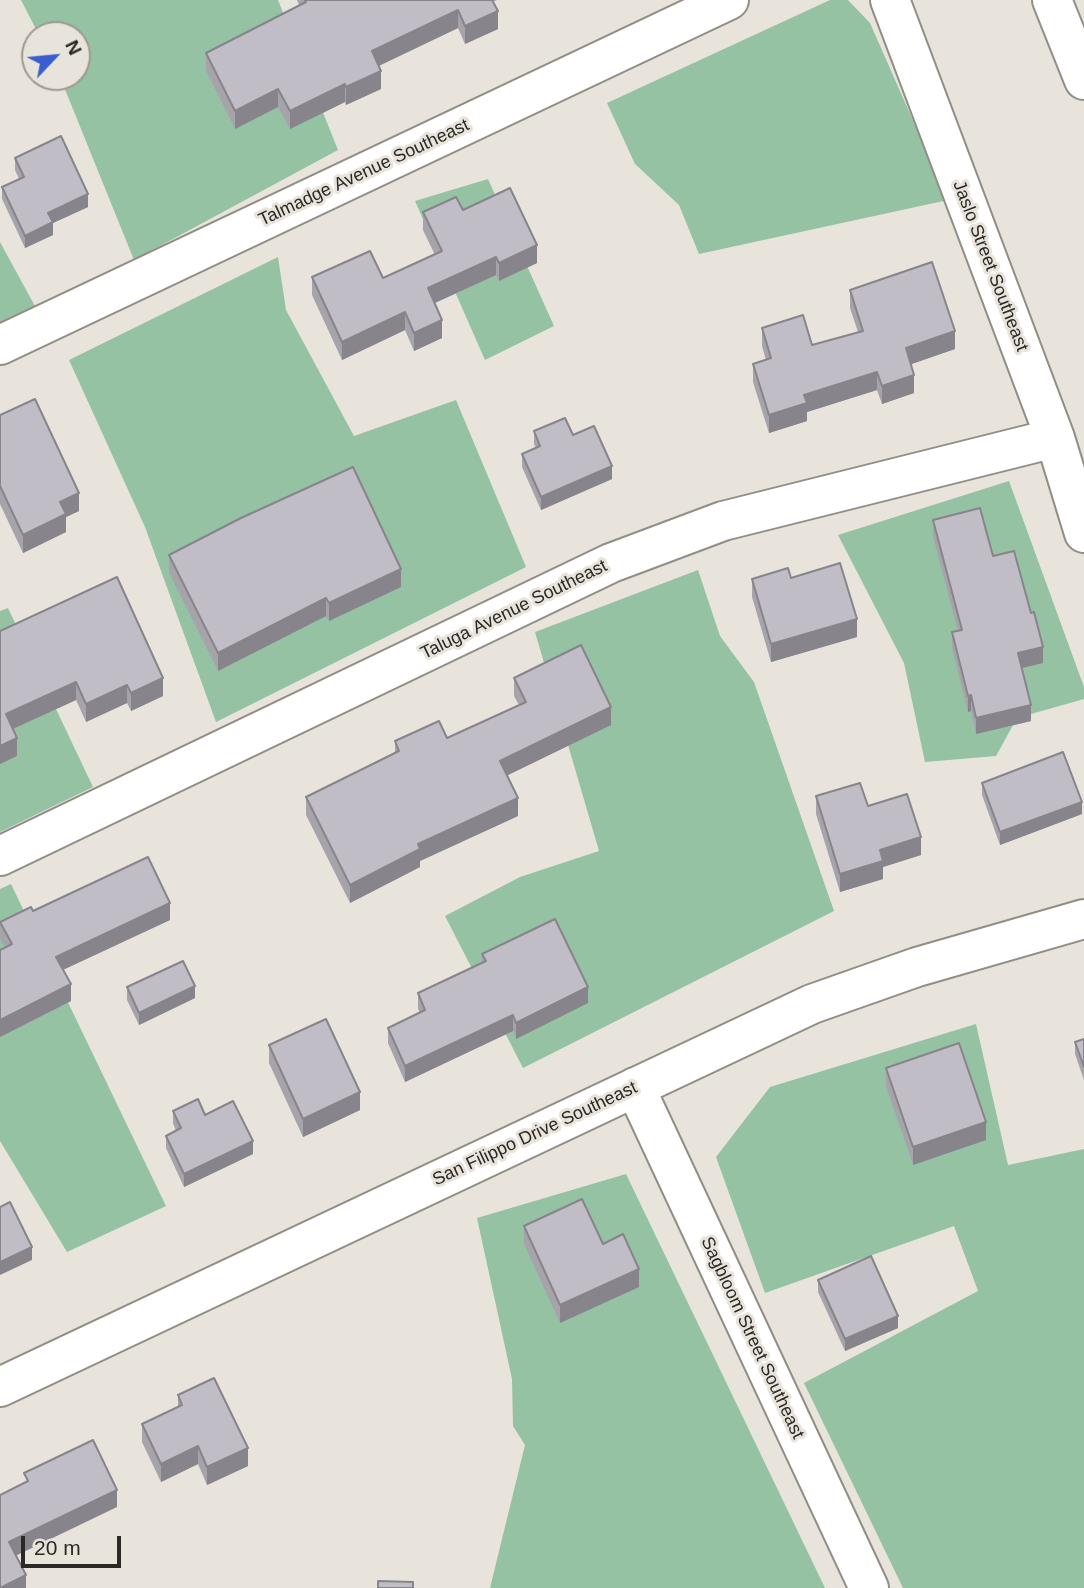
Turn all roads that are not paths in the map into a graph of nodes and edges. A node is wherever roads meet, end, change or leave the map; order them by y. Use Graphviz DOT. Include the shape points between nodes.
graph roads {
  1 [pos="729,0"];
  2 [pos="890,0"];
  3 [pos="1052,0"];
  4 [pos="1084,80"];
  5 [pos="0,345"];
  6 [pos="1055,438"];
  7 [pos="1084,533"];
  8 [pos="0,856"];
  9 [pos="1084,919"];
  10 [pos="635,1087"];
  11 [pos="0,1387"];
  12 [pos="869,1588"];
  1 -- 5 [label="street, Talmadge Avenue Southeast"];
  2 -- 6 [label="street, Jaslo Street Southeast"];
  3 -- 4 [label="street"];
  6 -- 7 [label="street, Jaslo Street Southeast"];
  6 -- 8 [label="street, Taluga Avenue Southeast" via="723,521 611,563"];
  9 -- 10 [label="street, San Filippo Drive Southeast" via="917,967 811,1004"];
  10 -- 11 [label="street, San Filippo Drive Southeast"];
  10 -- 12 [label="street, Sagbloom Street Southeast"];
}
